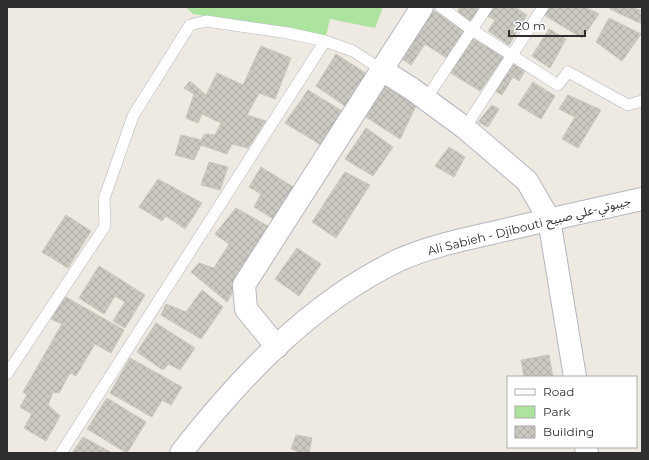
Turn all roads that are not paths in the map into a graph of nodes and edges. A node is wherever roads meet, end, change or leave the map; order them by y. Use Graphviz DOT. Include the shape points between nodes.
graph roads {
  1 [pos="422,7"];
  2 [pos="441,7"];
  3 [pos="487,7"];
  4 [pos="543,7"];
  5 [pos="472,30"];
  6 [pos="325,41"];
  7 [pos="512,56"];
  8 [pos="382,70"];
  9 [pos="426,99"];
  10 [pos="642,101"];
  11 [pos="465,128"];
  12 [pos="642,199"];
  13 [pos="549,219"];
  14 [pos="277,347"];
  15 [pos="7,374"];
  16 [pos="575,376"];
  17 [pos="61,453"];
  18 [pos="181,453"];
  1 -- 8 [label="street"];
  2 -- 5 [label="lane"];
  3 -- 5 [label="lane"];
  4 -- 7 [label="lane"];
  5 -- 7 [label="lane"];
  5 -- 9 [label="lane"];
  6 -- 8 [label="lane" via="353,51"];
  6 -- 15 [label="lane" via="206,21 190,25 133,116 104,199 105,226"];
  6 -- 17 [label="lane"];
  7 -- 10 [label="lane" via="558,85 568,72 628,105"];
  7 -- 11 [label="lane"];
  8 -- 9 [label="street"];
  8 -- 14 [label="street" via="244,285 246,309"];
  9 -- 11 [label="street"];
  11 -- 13 [label="street" via="527,181"];
  12 -- 13 [label="street, Ali Sabieh - Djibouti جيبوتي-علي صبيح"];
  13 -- 14 [label="street, Ali Sabieh - Djibouti جيبوتي-علي صبيح" via="438,246 400,260 365,278 331,301"];
  13 -- 16 [label="street"];
  14 -- 18 [label="street, Ali Sabieh - Djibouti جيبوتي-علي صبيح" via="245,379"];
}
